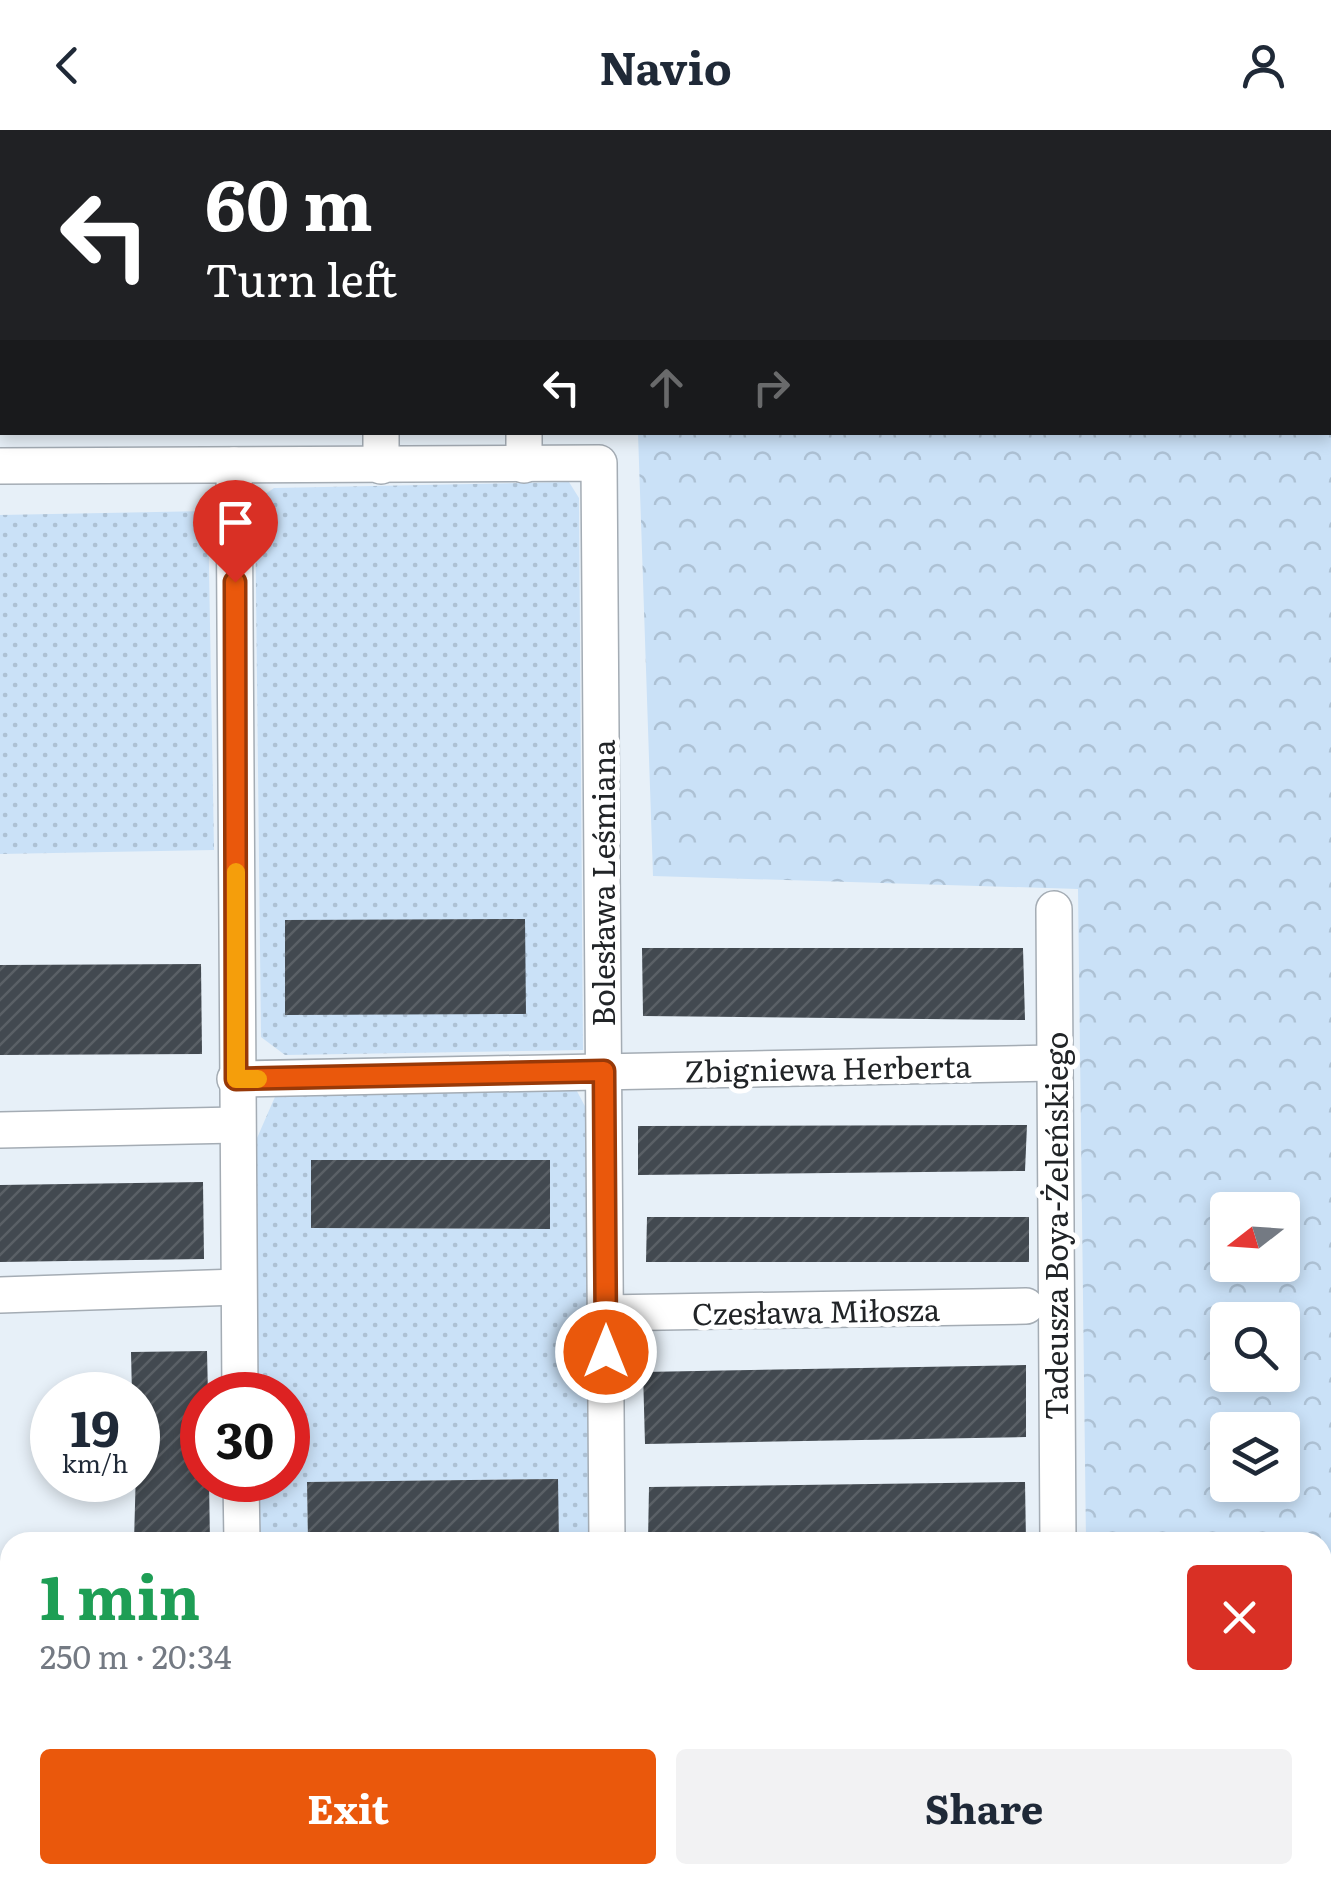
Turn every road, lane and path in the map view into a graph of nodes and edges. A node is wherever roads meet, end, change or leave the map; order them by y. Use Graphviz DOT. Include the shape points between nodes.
graph roads {
  1 [pos="524,448"];
  2 [pos="381,449"];
  3 [pos="234,465"];
  4 [pos="0,466"];
  5 [pos="1054,910"];
  6 [pos="1053,1063"];
  7 [pos="604,1071"];
  8 [pos="236,1079"];
  9 [pos="236,1125"];
  10 [pos="0,1130"];
  11 [pos="238,1287"];
  12 [pos="0,1295"];
  13 [pos="1026,1306"];
  14 [pos="606,1313"];
  15 [pos="240,1372"];
  16 [pos="241,1502"];
  17 [pos="242,1532"];
  18 [pos="607,1532"];
  19 [pos="1058,1532"];
  1 -- 2 [label="street"];
  1 -- 7 [label="street, Bolesława Leśmiana" via="599,463"];
  2 -- 3 [label="street"];
  3 -- 4 [label="street"];
  3 -- 8 [label="street"];
  5 -- 6 [label="street, Tadeusza Boya-Żeleńskiego"];
  6 -- 7 [label="street, Zbigniewa Herberta"];
  6 -- 19 [label="street, Tadeusza Boya-Żeleńskiego"];
  7 -- 8 [label="street, Zbigniewa Herberta"];
  7 -- 14 [label="street, Bolesława Leśmiana"];
  8 -- 9 [label="street"];
  9 -- 10 [label="street"];
  9 -- 11 [label="street"];
  11 -- 12 [label="street"];
  11 -- 15 [label="street"];
  13 -- 14 [label="street, Czesława Miłosza"];
  14 -- 18 [label="street, Bolesława Leśmiana"];
  16 -- 17 [label="street"];
}
